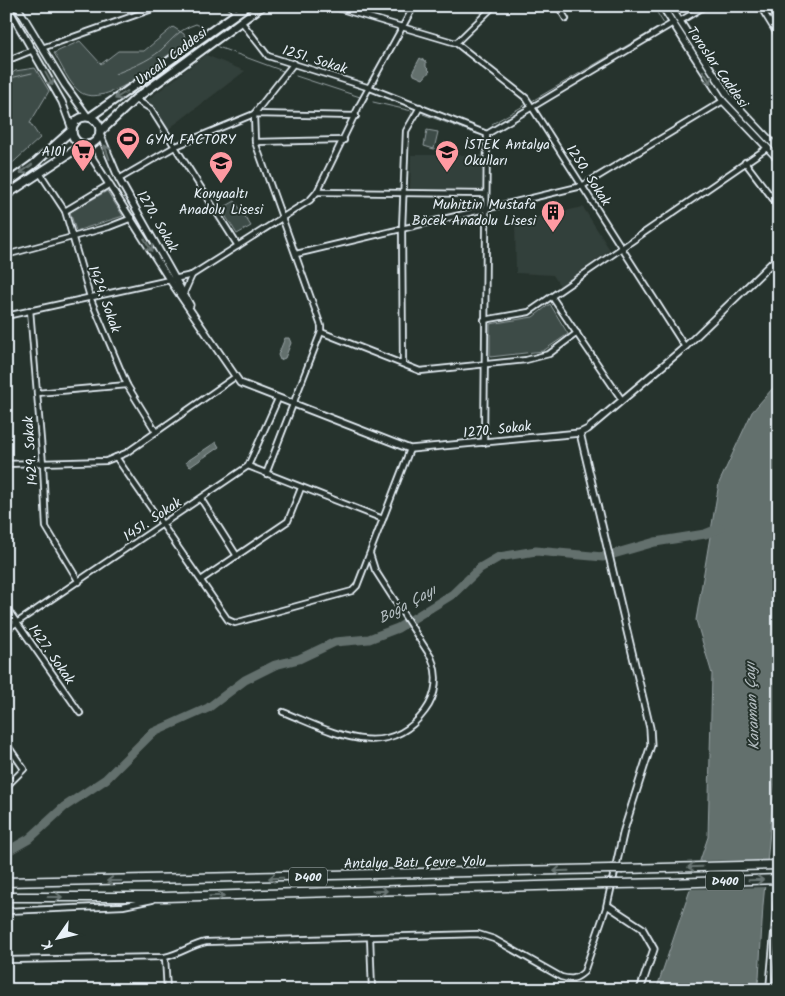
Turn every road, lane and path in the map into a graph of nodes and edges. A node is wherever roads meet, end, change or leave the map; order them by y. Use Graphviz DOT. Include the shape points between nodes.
graph roads {
  1 [pos="7,6"];
  2 [pos="17,6"];
  3 [pos="161,6"];
  4 [pos="232,6"];
  5 [pos="247,6"];
  6 [pos="262,6"];
  7 [pos="332,6"];
  8 [pos="414,6"];
  9 [pos="494,6"];
  10 [pos="558,6"];
  11 [pos="662,6"];
  12 [pos="670,6"];
  13 [pos="705,6"];
  14 [pos="760,6"];
  15 [pos="236,14"];
  16 [pos="566,19"];
  17 [pos="241,21"];
  18 [pos="680,21"];
  19 [pos="673,23"];
  20 [pos="402,28"];
  21 [pos="779,36"];
  22 [pos="456,43"];
  23 [pos="42,48"];
  24 [pos="33,50"];
  25 [pos="6,61"];
  26 [pos="294,63"];
  27 [pos="370,88"];
  28 [pos="729,97"];
  29 [pos="134,99"];
  30 [pos="723,101"];
  31 [pos="530,106"];
  32 [pos="420,107"];
  33 [pos="254,114"];
  34 [pos="356,116"];
  35 [pos="89,117"];
  36 [pos="72,129"];
  37 [pos="100,133"];
  38 [pos="487,134"];
  39 [pos="779,139"];
  40 [pos="344,140"];
  41 [pos="255,142"];
  42 [pos="773,144"];
  43 [pos="83,145"];
  44 [pos="176,146"];
  45 [pos="767,148"];
  46 [pos="779,150"];
  47 [pos="779,160"];
  48 [pos="745,162"];
  49 [pos="39,172"];
  50 [pos="119,179"];
  51 [pos="6,184"];
  52 [pos="110,184"];
  53 [pos="582,186"];
  54 [pos="317,192"];
  55 [pos="402,193"];
  56 [pos="486,194"];
  57 [pos="6,195"];
  58 [pos="779,207"];
  59 [pos="486,209"];
  60 [pos="65,211"];
  61 [pos="132,218"];
  62 [pos="281,219"];
  63 [pos="402,228"];
  64 [pos="71,236"];
  65 [pos="238,246"];
  66 [pos="622,247"];
  67 [pos="296,254"];
  68 [pos="6,255"];
  69 [pos="779,256"];
  70 [pos="192,275"];
  71 [pos="176,278"];
  72 [pos="169,279"];
  73 [pos="184,293"];
  74 [pos="552,296"];
  75 [pos="90,297"];
  76 [pos="30,310"];
  77 [pos="6,316"];
  78 [pos="196,318"];
  79 [pos="484,320"];
  80 [pos="321,332"];
  81 [pos="577,333"];
  82 [pos="685,347"];
  83 [pos="403,364"];
  84 [pos="484,365"];
  85 [pos="235,378"];
  86 [pos="127,384"];
  87 [pos="37,393"];
  88 [pos="278,399"];
  89 [pos="622,400"];
  90 [pos="292,404"];
  91 [pos="156,432"];
  92 [pos="580,433"];
  93 [pos="484,444"];
  94 [pos="410,449"];
  95 [pos="116,457"];
  96 [pos="6,464"];
  97 [pos="43,464"];
  98 [pos="248,466"];
  99 [pos="266,474"];
  100 [pos="301,488"];
  101 [pos="201,499"];
  102 [pos="383,519"];
  103 [pos="163,525"];
  104 [pos="370,552"];
  105 [pos="237,556"];
  106 [pos="201,580"];
  107 [pos="78,582"];
  108 [pos="6,607"];
  109 [pos="17,623"];
  110 [pos="6,630"];
  111 [pos="283,712"];
  112 [pos="80,713"];
  113 [pos="6,743"];
  114 [pos="6,787"];
  115 [pos="779,864"];
  116 [pos="779,877"];
  117 [pos="6,882"];
  118 [pos="165,897"];
  119 [pos="6,898"];
  120 [pos="607,905"];
  121 [pos="6,911"];
  122 [pos="370,937"];
  123 [pos="165,957"];
  124 [pos="6,960"];
  125 [pos="779,975"];
  126 [pos="167,990"];
  127 [pos="372,990"];
  128 [pos="640,990"];
  129 [pos="770,990"];
  130 [pos="777,990"];
  1 -- 24 [label="street"];
  2 -- 23 [label="street"];
  3 -- 23 [label="street"];
  4 -- 15 [label="street"];
  5 -- 15 [label="main road, Uncalı Caddesi"];
  6 -- 17 [label="main road, Uncalı Caddesi"];
  7 -- 20 [label="street, 1250. Sokak"];
  8 -- 20 [label="street"];
  9 -- 22 [label="street"];
  10 -- 16 [label="street"];
  11 -- 19 [label="street, Toroslar Caddesi"];
  12 -- 18 [label="street, Toroslar Caddesi"];
  13 -- 18 [label="street"];
  14 -- 21 [label="street"];
  15 -- 35 [label="main road, Uncalı Caddesi, one-way"];
  17 -- 26 [label="street, 1251. Sokak" via="268,56"];
  17 -- 29 [label="main road, Uncalı Caddesi"];
  18 -- 28 [label="street, Toroslar Caddesi"];
  19 -- 30 [label="street, Toroslar Caddesi, one-way"];
  19 -- 31 [label="street"];
  20 -- 22 [label="street, 1250. Sokak"];
  20 -- 27 [label="street"];
  22 -- 31 [label="street, 1250. Sokak" via="526,98"];
  23 -- 35 [label="street"];
  24 -- 25 [label="street"];
  24 -- 36 [label="street, one-way" via="62,102"];
  26 -- 27 [label="street, 1251. Sokak"];
  26 -- 33 [label="street"];
  27 -- 32 [label="street"];
  27 -- 34 [label="street"];
  28 -- 30 [label="street"];
  28 -- 42 [label="street, Toroslar Caddesi"];
  29 -- 37 [label="main road, Uncalı Caddesi"];
  29 -- 44 [label="street" via="151,109"];
  30 -- 45 [label="street, Toroslar Caddesi"];
  30 -- 53 [label="street"];
  31 -- 38 [label="street"];
  31 -- 53 [label="street, 1250. Sokak"];
  32 -- 38 [label="street"];
  32 -- 55 [label="street" via="406,131"];
  33 -- 34 [label="street"];
  33 -- 41 [label="street"];
  33 -- 44 [label="street"];
  34 -- 40 [label="street"];
  35 -- 36 [label="main road" via="79,118"];
  35 -- 37 [label="main road" via="99,125"];
  36 -- 43 [label="main road" via="74,139"];
  36 -- 51 [label="main road, one-way" via="34,164"];
  37 -- 43 [label="main road" via="96,142"];
  50 -- 37 [label="street, 1270. Sokak, one-way"];
  38 -- 56 [label="street"];
  39 -- 42 [label="street"];
  40 -- 41 [label="street"];
  40 -- 54 [label="street"];
  41 -- 62 [label="street"];
  42 -- 46 [label="street, Toroslar Caddesi"];
  43 -- 49 [label="main road"];
  43 -- 52 [label="street, 1270. Sokak"];
  44 -- 50 [label="street"];
  44 -- 65 [label="street"];
  45 -- 47 [label="street, Toroslar Caddesi"];
  45 -- 48 [label="street"];
  48 -- 58 [label="street"];
  48 -- 66 [label="street"];
  49 -- 57 [label="main road"];
  49 -- 60 [label="street, 1424. Sokak"];
  50 -- 71 [label="street, 1270. Sokak"];
  52 -- 60 [label="street"];
  52 -- 61 [label="street, 1270. Sokak"];
  53 -- 59 [label="street"];
  53 -- 66 [label="street, 1250. Sokak"];
  54 -- 55 [label="street"];
  54 -- 62 [label="street"];
  55 -- 56 [label="street"];
  55 -- 63 [label="street"];
  56 -- 59 [label="street"];
  59 -- 63 [label="street"];
  59 -- 79 [label="street"];
  60 -- 64 [label="street, 1424. Sokak"];
  61 -- 64 [label="street"];
  61 -- 72 [label="street, 1270. Sokak, one-way"];
  62 -- 65 [label="street"];
  62 -- 67 [label="street"];
  63 -- 67 [label="street"];
  63 -- 83 [label="street"];
  64 -- 68 [label="street"];
  64 -- 75 [label="street, 1424. Sokak"];
  65 -- 70 [label="street"];
  66 -- 74 [label="street"];
  66 -- 82 [label="street, 1250. Sokak"];
  67 -- 80 [label="street" via="322,326"];
  69 -- 82 [label="street, 1270. Sokak"];
  70 -- 71 [label="street"];
  70 -- 73 [label="street"];
  71 -- 72 [label="street"];
  71 -- 73 [label="street, 1270. Sokak"];
  72 -- 75 [label="street"];
  72 -- 78 [label="street, 1270. Sokak"];
  73 -- 78 [label="street, 1270. Sokak"];
  74 -- 79 [label="street" via="530,312"];
  74 -- 81 [label="street"];
  75 -- 76 [label="street"];
  75 -- 86 [label="street, 1424. Sokak"];
  76 -- 77 [label="street"];
  76 -- 87 [label="street, 1429. Sokak"];
  78 -- 85 [label="street, 1270. Sokak"];
  79 -- 84 [label="street"];
  80 -- 83 [label="street"];
  80 -- 90 [label="street"];
  81 -- 84 [label="street" via="549,354"];
  81 -- 89 [label="street"];
  82 -- 89 [label="street, 1270. Sokak"];
  83 -- 84 [label="street" via="420,371"];
  84 -- 93 [label="street"];
  85 -- 88 [label="street, 1270. Sokak"];
  85 -- 91 [label="street"];
  86 -- 87 [label="street"];
  86 -- 91 [label="street, 1424. Sokak"];
  87 -- 97 [label="street, 1429. Sokak"];
  88 -- 90 [label="street, 1270. Sokak"];
  88 -- 98 [label="street"];
  89 -- 92 [label="street, 1270. Sokak" via="602,419"];
  90 -- 94 [label="street, 1270. Sokak"];
  90 -- 99 [label="street"];
  91 -- 95 [label="street"];
  92 -- 93 [label="street, 1270. Sokak"];
  92 -- 120 [label="street" via="650,728 651,745 624,830"];
  93 -- 94 [label="street, 1270. Sokak"];
  94 -- 102 [label="street"];
  95 -- 97 [label="street" via="106,461"];
  95 -- 103 [label="street"];
  96 -- 97 [label="street"];
  97 -- 107 [label="street, 1429. Sokak" via="46,527"];
  98 -- 99 [label="street"];
  98 -- 101 [label="street, 1451. Sokak"];
  99 -- 100 [label="street"];
  100 -- 102 [label="street"];
  100 -- 105 [label="street" via="288,521"];
  101 -- 103 [label="street, 1451. Sokak"];
  101 -- 105 [label="street"];
  102 -- 104 [label="street"];
  103 -- 106 [label="street"];
  103 -- 107 [label="street, 1451. Sokak"];
  104 -- 106 [label="street" via="357,586 352,590 235,623 228,620"];
  104 -- 111 [label="street" via="375,570 436,668 436,682 429,705 421,717 387,739 361,740 341,735"];
  105 -- 106 [label="street"];
  107 -- 109 [label="street, 1451. Sokak"];
  108 -- 109 [label="street, 1427. Sokak"];
  109 -- 110 [label="street, 1451. Sokak"];
  109 -- 112 [label="street, 1427. Sokak"];
  113 -- 114 [label="street" via="24,769"];
  115 -- 117 [label="highway, Antalya Batı Çevre Yolu / D400, one-way, bridge"];
  118 -- 116 [label="highway, D400, one-way, bridge"];
  116 -- 129 [label="street"];
  119 -- 118 [label="highway, one-way"];
  118 -- 121 [label="street" via="123,906"];
  120 -- 122 [label="street" via="584,972 571,980 494,939 478,934"];
  120 -- 128 [label="street" via="642,928 654,949"];
  122 -- 123 [label="street" via="206,942"];
  122 -- 127 [label="street"];
  123 -- 124 [label="street"];
  123 -- 126 [label="street"];
  125 -- 130 [label="street"];
}
